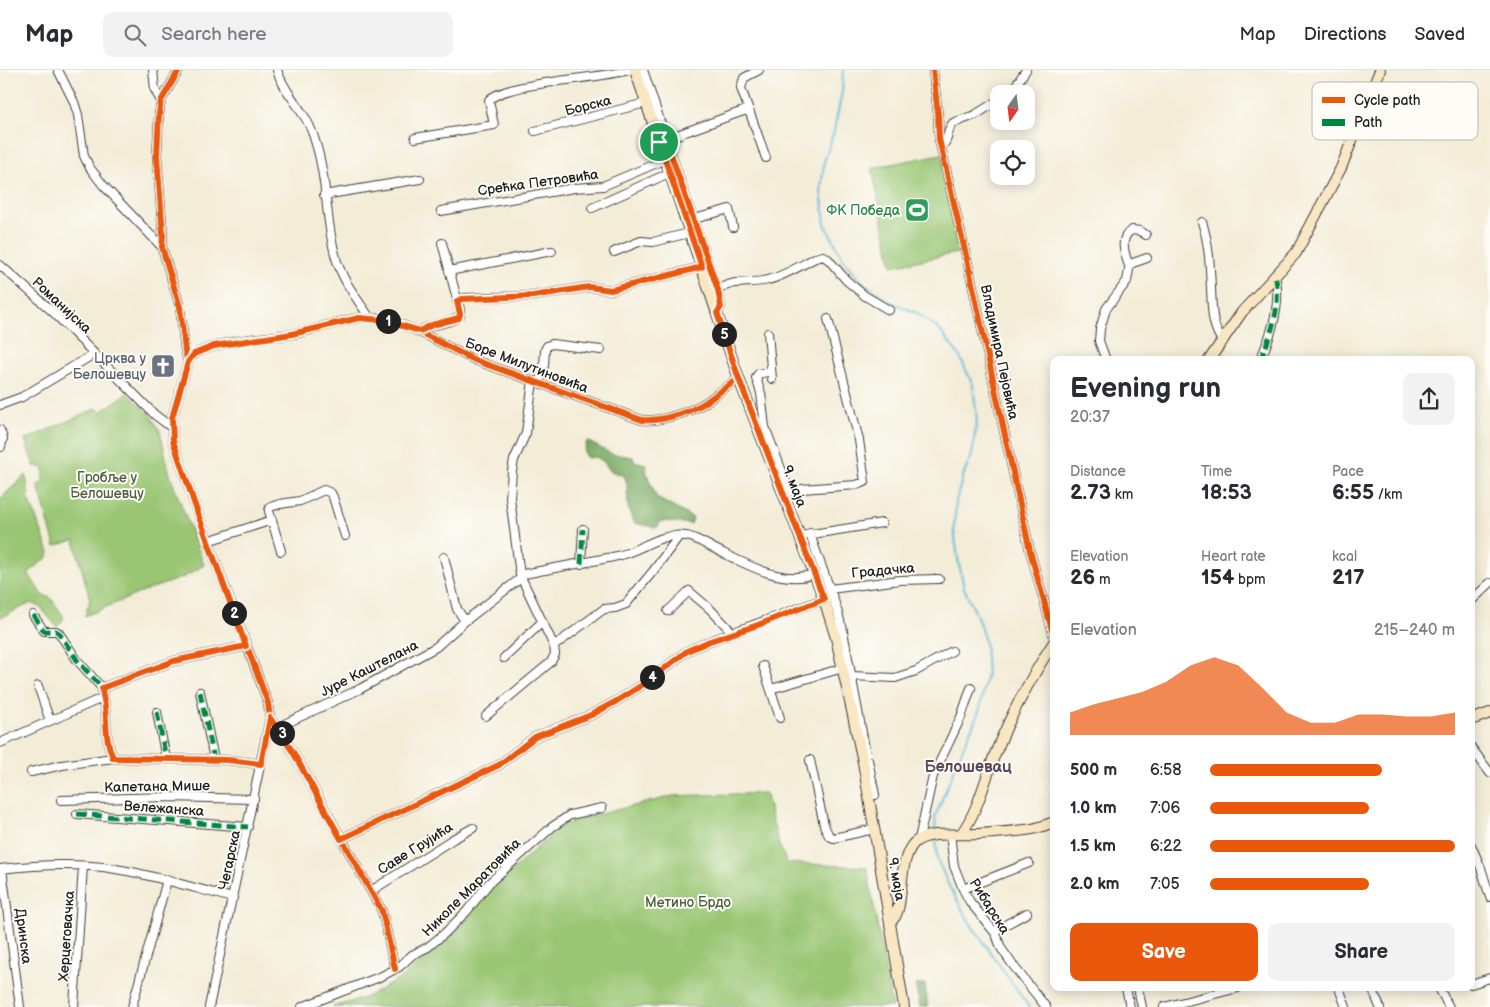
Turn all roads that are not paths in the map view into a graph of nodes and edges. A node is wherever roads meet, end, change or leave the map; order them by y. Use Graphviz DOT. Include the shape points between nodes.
graph roads {
  1 [pos="58,70"];
  2 [pos="153,70"];
  3 [pos="179,70"];
  4 [pos="277,70"];
  5 [pos="629,70"];
  6 [pos="635,70"];
  7 [pos="643,70"];
  8 [pos="760,70"];
  9 [pos="933,70"];
  10 [pos="1026,70"];
  11 [pos="1380,70"];
  12 [pos="1375,82"];
  13 [pos="1016,85"];
  14 [pos="161,101"];
  15 [pos="646,103"];
  16 [pos="990,106"];
  17 [pos="749,109"];
  18 [pos="535,131"];
  19 [pos="415,138"];
  20 [pos="1352,140"];
  21 [pos="662,141"];
  22 [pos="942,146"];
  23 [pos="766,158"];
  24 [pos="664,160"];
  25 [pos="669,173"];
  26 [pos="420,179"];
  27 [pos="324,195"];
  28 [pos="592,208"];
  29 [pos="441,211"];
  30 [pos="689,220"];
  31 [pos="1202,222"];
  32 [pos="733,227"];
  33 [pos="689,233"];
  34 [pos="1146,235"];
  35 [pos="442,243"];
  36 [pos="162,247"];
  37 [pos="552,251"];
  38 [pos="614,252"];
  39 [pos="1147,258"];
  40 [pos="0,265"];
  41 [pos="1129,266"];
  42 [pos="702,267"];
  43 [pos="449,271"];
  44 [pos="1275,275"];
  45 [pos="718,290"];
  46 [pos="457,301"];
  47 [pos="889,310"];
  48 [pos="717,313"];
  49 [pos="370,318"];
  50 [pos="828,320"];
  51 [pos="420,331"];
  52 [pos="768,333"];
  53 [pos="1223,342"];
  54 [pos="600,350"];
  55 [pos="94,354"];
  56 [pos="1105,356"];
  57 [pos="1212,356"];
  58 [pos="1261,356"];
  59 [pos="188,362"];
  60 [pos="739,379"];
  61 [pos="536,382"];
  62 [pos="0,405"];
  63 [pos="171,427"];
  64 [pos="0,430"];
  65 [pos="1,447"];
  66 [pos="787,493"];
  67 [pos="272,520"];
  68 [pos="882,523"];
  69 [pos="583,529"];
  70 [pos="805,534"];
  71 [pos="345,536"];
  72 [pos="679,536"];
  73 [pos="208,541"];
  74 [pos="281,551"];
  75 [pos="444,557"];
  76 [pos="581,564"];
  77 [pos="814,574"];
  78 [pos="520,576"];
  79 [pos="939,579"];
  80 [pos="1490,583"];
  81 [pos="830,589"];
  82 [pos="1475,598"];
  83 [pos="824,599"];
  84 [pos="668,611"];
  85 [pos="33,615"];
  86 [pos="466,621"];
  87 [pos="542,622"];
  88 [pos="1050,623"];
  89 [pos="842,626"];
  90 [pos="733,633"];
  91 [pos="836,638"];
  92 [pos="246,646"];
  93 [pos="554,646"];
  94 [pos="1050,648"];
  95 [pos="952,651"];
  96 [pos="504,658"];
  97 [pos="763,666"];
  98 [pos="843,668"];
  99 [pos="852,676"];
  100 [pos="38,686"];
  101 [pos="102,688"];
  102 [pos="971,688"];
  103 [pos="771,689"];
  104 [pos="200,692"];
  105 [pos="102,698"];
  106 [pos="157,712"];
  107 [pos="1490,713"];
  108 [pos="486,716"];
  109 [pos="270,718"];
  110 [pos="780,718"];
  111 [pos="1475,719"];
  112 [pos="50,720"];
  113 [pos="278,727"];
  114 [pos="0,743"];
  115 [pos="1475,752"];
  116 [pos="113,758"];
  117 [pos="166,759"];
  118 [pos="214,759"];
  119 [pos="810,760"];
  120 [pos="261,764"];
  121 [pos="866,764"];
  122 [pos="31,772"];
  123 [pos="1490,773"];
  124 [pos="875,795"];
  125 [pos="254,799"];
  126 [pos="61,800"];
  127 [pos="602,808"];
  128 [pos="77,814"];
  129 [pos="969,818"];
  130 [pos="1050,823"];
  131 [pos="248,827"];
  132 [pos="473,828"];
  133 [pos="874,829"];
  134 [pos="952,834"];
  135 [pos="978,834"];
  136 [pos="341,839"];
  137 [pos="919,839"];
  138 [pos="1475,854"];
  139 [pos="1029,863"];
  140 [pos="84,866"];
  141 [pos="1,869"];
  142 [pos="167,880"];
  143 [pos="963,889"];
  144 [pos="371,890"];
  145 [pos="1490,897"];
  146 [pos="233,898"];
  147 [pos="1027,913"];
  148 [pos="891,922"];
  149 [pos="994,931"];
  150 [pos="395,970"];
  151 [pos="1490,978"];
  152 [pos="1475,983"];
  153 [pos="1127,991"];
  154 [pos="1139,991"];
  155 [pos="1226,991"];
  156 [pos="1340,991"];
  157 [pos="1373,991"];
  158 [pos="1440,991"];
  159 [pos="20,1007"];
  160 [pos="74,1007"];
  161 [pos="132,1007"];
  162 [pos="209,1007"];
  163 [pos="302,1007"];
  164 [pos="904,1007"];
  165 [pos="1046,1007"];
  166 [pos="1130,1007"];
  167 [pos="1142,1007"];
  168 [pos="1164,1007"];
  169 [pos="1346,1007"];
  170 [pos="1380,1007"];
  171 [pos="1449,1007"];
  1 -- 36 [label="street" via="74,102 84,156 90,168"];
  2 -- 14 [label="street" via="155,90"];
  3 -- 14 [label="street"];
  4 -- 27 [label="street" via="284,88 309,126 319,155"];
  5 -- 19 [label="street" via="503,92 489,102 494,125"];
  6 -- 15 [label="main road, 9. маја"];
  7 -- 21 [label="street"];
  8 -- 17 [label="street" via="742,82"];
  9 -- 22 [label="street, Владимира Пејовића"];
  10 -- 13 [label="street"];
  11 -- 12 [label="main road"];
  14 -- 36 [label="street" via="157,156"];
  15 -- 18 [label="street, Борска"];
  15 -- 21 [label="main road, 9. маја"];
  16 -- 22 [label="street" via="975,115 953,122"];
  17 -- 21 [label="street"];
  17 -- 23 [label="street"];
  20 -- 44 [label="main road" via="1296,253"];
  21 -- 24 [label="main road, 9. маја"];
  21 -- 30 [label="street"];
  22 -- 88 [label="street, Владимира Пејовића" via="1030,551"];
  24 -- 25 [label="main road, 9. маја"];
  24 -- 29 [label="street, Срећка Петровића" via="604,186 574,188"];
  25 -- 28 [label="street"];
  25 -- 30 [label="main road, 9. маја"];
  26 -- 27 [label="street"];
  27 -- 49 [label="street" via="338,264"];
  30 -- 32 [label="street" via="729,210"];
  30 -- 33 [label="main road, 9. маја"];
  30 -- 45 [label="street"];
  31 -- 53 [label="street" via="1207,239 1211,308 1216,330"];
  33 -- 38 [label="street" via="641,242"];
  33 -- 42 [label="main road, 9. маја"];
  34 -- 41 [label="street" via="1132,230 1125,236"];
  35 -- 43 [label="street"];
  36 -- 59 [label="street" via="180,307"];
  37 -- 43 [label="street"];
  39 -- 41 [label="street"];
  40 -- 55 [label="street, Романијска"];
  41 -- 56 [label="street" via="1127,282 1106,309 1100,329 1099,341"];
  42 -- 46 [label="street" via="611,290 589,287 533,296"];
  42 -- 48 [label="main road, 9. маја"];
  43 -- 46 [label="street"];
  44 -- 53 [label="main road" via="1242,312"];
  44 -- 58 [label="street" via="1277,305"];
  45 -- 47 [label="street" via="736,282 769,280 822,256 865,296"];
  45 -- 48 [label="street" via="721,307"];
  46 -- 51 [label="street" via="459,318"];
  48 -- 60 [label="main road, 9. маја"];
  49 -- 51 [label="street, Боре Милутиновића"];
  49 -- 59 [label="street, Боре Милутиновића" via="214,346 194,354"];
  50 -- 66 [label="street" via="859,440 865,482"];
  51 -- 61 [label="street, Боре Милутиновића" via="466,356"];
  52 -- 66 [label="street" via="771,375 758,374 756,378 765,427"];
  53 -- 57 [label="main road"];
  54 -- 61 [label="street" via="547,346 544,366"];
  55 -- 62 [label="street" via="22,397"];
  55 -- 63 [label="street, Романијска"];
  59 -- 63 [label="street"];
  60 -- 61 [label="street, Боре Милутиновића" via="697,407 652,420 637,418"];
  60 -- 66 [label="main road, 9. маја"];
  61 -- 78 [label="street" via="526,433 510,477"];
  63 -- 73 [label="street"];
  64 -- 65 [label="street" via="3,438"];
  66 -- 70 [label="main road, 9. маја"];
  67 -- 71 [label="street" via="269,511 273,505 300,501 327,491 331,493"];
  67 -- 73 [label="street"];
  67 -- 74 [label="street"];
  68 -- 70 [label="street"];
  69 -- 76 [label="street"];
  70 -- 77 [label="main road, 9. маја"];
  70 -- 81 [label="street"];
  72 -- 76 [label="street" via="661,538 622,554"];
  72 -- 77 [label="street" via="694,538 750,566 772,573 802,577"];
  72 -- 93 [label="street" via="626,604 604,609"];
  73 -- 92 [label="street"];
  75 -- 86 [label="street" via="456,609"];
  76 -- 78 [label="street"];
  77 -- 83 [label="main road, 9. маја"];
  78 -- 86 [label="street, Јуре Каштелана"];
  78 -- 87 [label="street"];
  79 -- 81 [label="street, Градачка" via="909,579"];
  80 -- 82 [label="street"];
  81 -- 89 [label="street"];
  83 -- 90 [label="street"];
  83 -- 91 [label="main road, 9. маја"];
  84 -- 90 [label="street" via="689,591"];
  85 -- 101 [label="street" via="44,631 59,633"];
  86 -- 113 [label="street, Јуре Каштелана" via="436,647 360,690"];
  87 -- 93 [label="street"];
  87 -- 96 [label="street"];
  89 -- 91 [label="street"];
  89 -- 99 [label="street"];
  90 -- 136 [label="street" via="687,651 624,698 535,737 499,765"];
  91 -- 98 [label="main road, 9. маја"];
  92 -- 101 [label="street" via="174,661"];
  92 -- 109 [label="street" via="268,704"];
  93 -- 108 [label="street" via="551,662"];
  94 -- 129 [label="main road" via="1031,677"];
  95 -- 99 [label="street" via="916,671 895,678"];
  97 -- 103 [label="street"];
  98 -- 103 [label="street"];
  98 -- 121 [label="main road, 9. маја"];
  99 -- 121 [label="street"];
  100 -- 112 [label="street"];
  101 -- 105 [label="street"];
  102 -- 137 [label="street" via="933,776"];
  103 -- 110 [label="street"];
  104 -- 118 [label="street"];
  105 -- 112 [label="street"];
  105 -- 116 [label="street"];
  106 -- 117 [label="street"];
  107 -- 111 [label="main road"];
  109 -- 113 [label="street"];
  109 -- 120 [label="street, Чегарска"];
  112 -- 114 [label="street"];
  113 -- 136 [label="street"];
  115 -- 123 [label="street"];
  116 -- 117 [label="street"];
  116 -- 122 [label="street"];
  117 -- 118 [label="street"];
  118 -- 120 [label="street"];
  119 -- 133 [label="street" via="829,836 834,838"];
  120 -- 125 [label="street, Чегарска"];
  121 -- 124 [label="street"];
  121 -- 133 [label="main road, 9. маја"];
  125 -- 126 [label="street, Капетана Мише"];
  125 -- 131 [label="street, Чегарска"];
  127 -- 150 [label="street, Николе Маратовића" via="570,816 552,827 489,883 445,933 428,948 412,954"];
  128 -- 131 [label="street, Вележанска"];
  129 -- 134 [label="main road"];
  129 -- 135 [label="main road" via="971,828"];
  130 -- 135 [label="main road" via="1031,829"];
  131 -- 146 [label="street, Чегарска"];
  132 -- 144 [label="street, Саве Грујића"];
  133 -- 148 [label="main road, 9. маја"];
  134 -- 135 [label="main road"];
  134 -- 137 [label="main road"];
  134 -- 143 [label="street, Рибарска" via="954,866"];
  136 -- 144 [label="street"];
  137 -- 148 [label="main road" via="906,855 898,906"];
  138 -- 145 [label="street"];
  139 -- 143 [label="street"];
  140 -- 141 [label="street"];
  140 -- 142 [label="street"];
  140 -- 160 [label="street, Херцеговачка"];
  141 -- 159 [label="street, Дринска"];
  142 -- 146 [label="street"];
  142 -- 161 [label="street"];
  143 -- 149 [label="street, Рибарска"];
  144 -- 150 [label="street" via="384,916"];
  146 -- 162 [label="street, Чегарска"];
  147 -- 149 [label="street"];
  148 -- 164 [label="main road, 9. маја"];
  149 -- 165 [label="street, Рибарска" via="1001,948"];
  150 -- 163 [label="street, Николе Маратовића"];
  151 -- 152 [label="street"];
  153 -- 166 [label="street"];
  154 -- 167 [label="street"];
  155 -- 168 [label="street"];
  156 -- 169 [label="street"];
  157 -- 170 [label="street"];
  158 -- 171 [label="street"];
}
